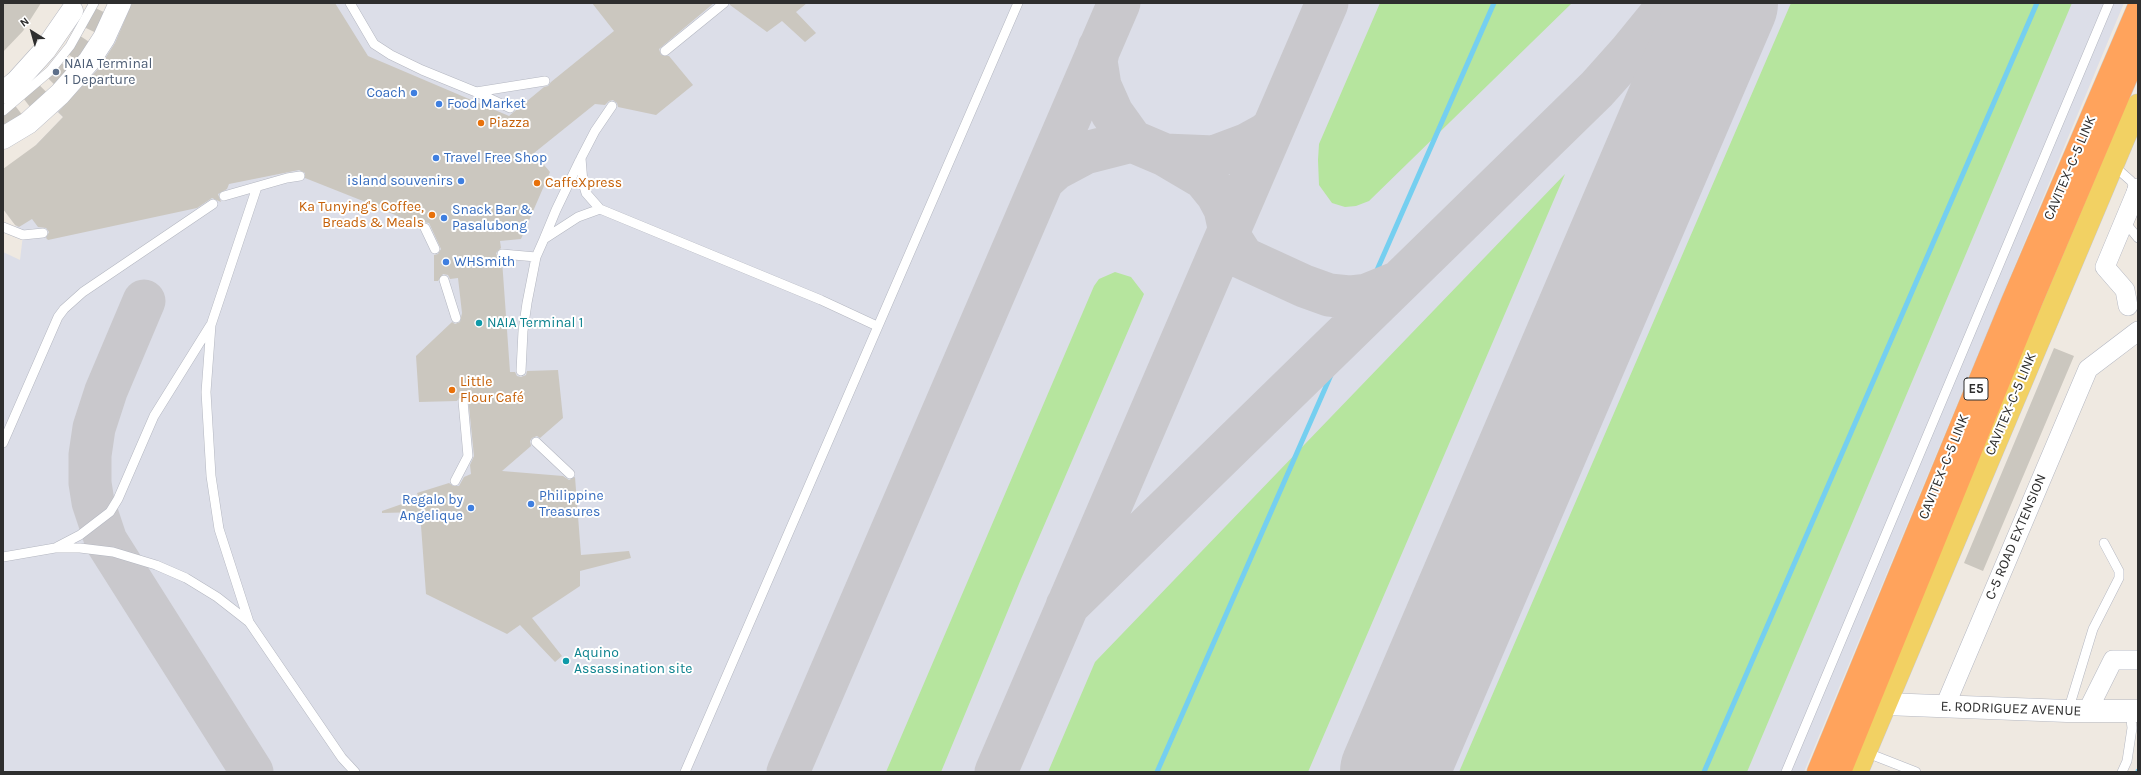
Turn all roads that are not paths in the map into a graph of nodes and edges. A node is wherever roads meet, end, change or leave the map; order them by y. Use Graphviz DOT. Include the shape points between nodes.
graph roads {
  1 [pos="94,3"];
  2 [pos="120,3"];
  3 [pos="350,3"];
  4 [pos="724,3"];
  5 [pos="1018,3"];
  6 [pos="2109,3"];
  7 [pos="2138,8"];
  8 [pos="72,11"];
  9 [pos="2138,50"];
  10 [pos="665,51"];
  11 [pos="545,81"];
  12 [pos="476,92"];
  13 [pos="3,93"];
  14 [pos="2138,105"];
  15 [pos="612,106"];
  16 [pos="510,108"];
  17 [pos="3,111"];
  18 [pos="3,138"];
  19 [pos="581,158"];
  20 [pos="2112,165"];
  21 [pos="300,176"];
  22 [pos="257,187"];
  23 [pos="2138,188"];
  24 [pos="224,196"];
  25 [pos="2122,202"];
  26 [pos="213,204"];
  27 [pos="600,210"];
  28 [pos="2124,221"];
  29 [pos="3,227"];
  30 [pos="425,228"];
  31 [pos="43,233"];
  32 [pos="544,238"];
  33 [pos="2138,238"];
  34 [pos="435,249"];
  35 [pos="502,254"];
  36 [pos="536,257"];
  37 [pos="444,280"];
  38 [pos="2128,306"];
  39 [pos="456,318"];
  40 [pos="211,325"];
  41 [pos="877,326"];
  42 [pos="2132,336"];
  43 [pos="521,371"];
  44 [pos="462,401"];
  45 [pos="536,442"];
  46 [pos="3,443"];
  47 [pos="570,474"];
  48 [pos="455,481"];
  49 [pos="2104,543"];
  50 [pos="55,548"];
  51 [pos="3,558"];
  52 [pos="249,622"];
  53 [pos="2138,660"];
  54 [pos="1885,704"];
  55 [pos="1945,706"];
  56 [pos="2133,711"];
  57 [pos="2077,712"];
  58 [pos="1861,762"];
  59 [pos="684,771"];
  60 [pos="355,772"];
  61 [pos="1786,772"];
  62 [pos="1818,772"];
  63 [pos="1840,772"];
  64 [pos="1916,772"];
  65 [pos="2122,772"];
  1 -- 17 [label="lane" via="70,46 50,71"];
  2 -- 18 [label="street" via="89,61 60,94 28,123"];
  3 -- 12 [label="lane" via="374,44 416,67"];
  4 -- 10 [label="lane"];
  5 -- 41 [label="lane"];
  6 -- 61 [label="lane"];
  7 -- 62 [label="highway, CAVITEX–C-5 LINK / E5" via="2012,302"];
  8 -- 13 [label="street" via="41,55 18,81"];
  9 -- 63 [label="highway, CAVITEX–C-5 LINK / E5" via="2032,300"];
  11 -- 12 [label="lane"];
  12 -- 16 [label="lane"];
  14 -- 20 [label="main road, CAVITEX-C-5 LINK"];
  15 -- 19 [label="lane"];
  19 -- 27 [label="lane" via="586,193"];
  19 -- 32 [label="lane"];
  20 -- 25 [label="lane" via="2123,173 2133,186 2130,195"];
  20 -- 54 [label="main road, CAVITEX-C-5 LINK"];
  21 -- 22 [label="lane"];
  22 -- 24 [label="lane"];
  22 -- 40 [label="lane"];
  23 -- 28 [label="street"];
  26 -- 46 [label="lane" via="83,292 64,309 58,317"];
  27 -- 32 [label="lane" via="578,217"];
  27 -- 41 [label="lane" via="821,300"];
  28 -- 33 [label="lane"];
  28 -- 38 [label="street" via="2105,267 2125,290"];
  29 -- 31 [label="lane" via="23,235"];
  30 -- 34 [label="lane"];
  32 -- 36 [label="lane"];
  35 -- 36 [label="lane"];
  36 -- 43 [label="lane" via="523,331"];
  37 -- 39 [label="lane"];
  40 -- 50 [label="lane" via="154,416 110,512 80,535"];
  40 -- 52 [label="lane" via="206,392 210,476 219,529"];
  41 -- 59 [label="lane"];
  42 -- 55 [label="street, C-5 ROAD EXTENSION" via="2088,369"];
  44 -- 48 [label="lane" via="468,456"];
  45 -- 47 [label="lane"];
  49 -- 57 [label="lane" via="2119,571 2120,578 2093,629"];
  50 -- 51 [label="lane"];
  50 -- 52 [label="lane" via="113,552 156,565 186,578 217,597"];
  52 -- 60 [label="lane" via="342,758"];
  53 -- 57 [label="street" via="2113,660"];
  54 -- 55 [label="street, E. RODRIGUEZ AVENUE"];
  54 -- 58 [label="main road"];
  55 -- 57 [label="street, E. RODRIGUEZ AVENUE"];
  56 -- 57 [label="street, E. RODRIGUEZ AVENUE"];
  56 -- 65 [label="lane" via="2127,761"];
  58 -- 64 [label="lane"];
}
